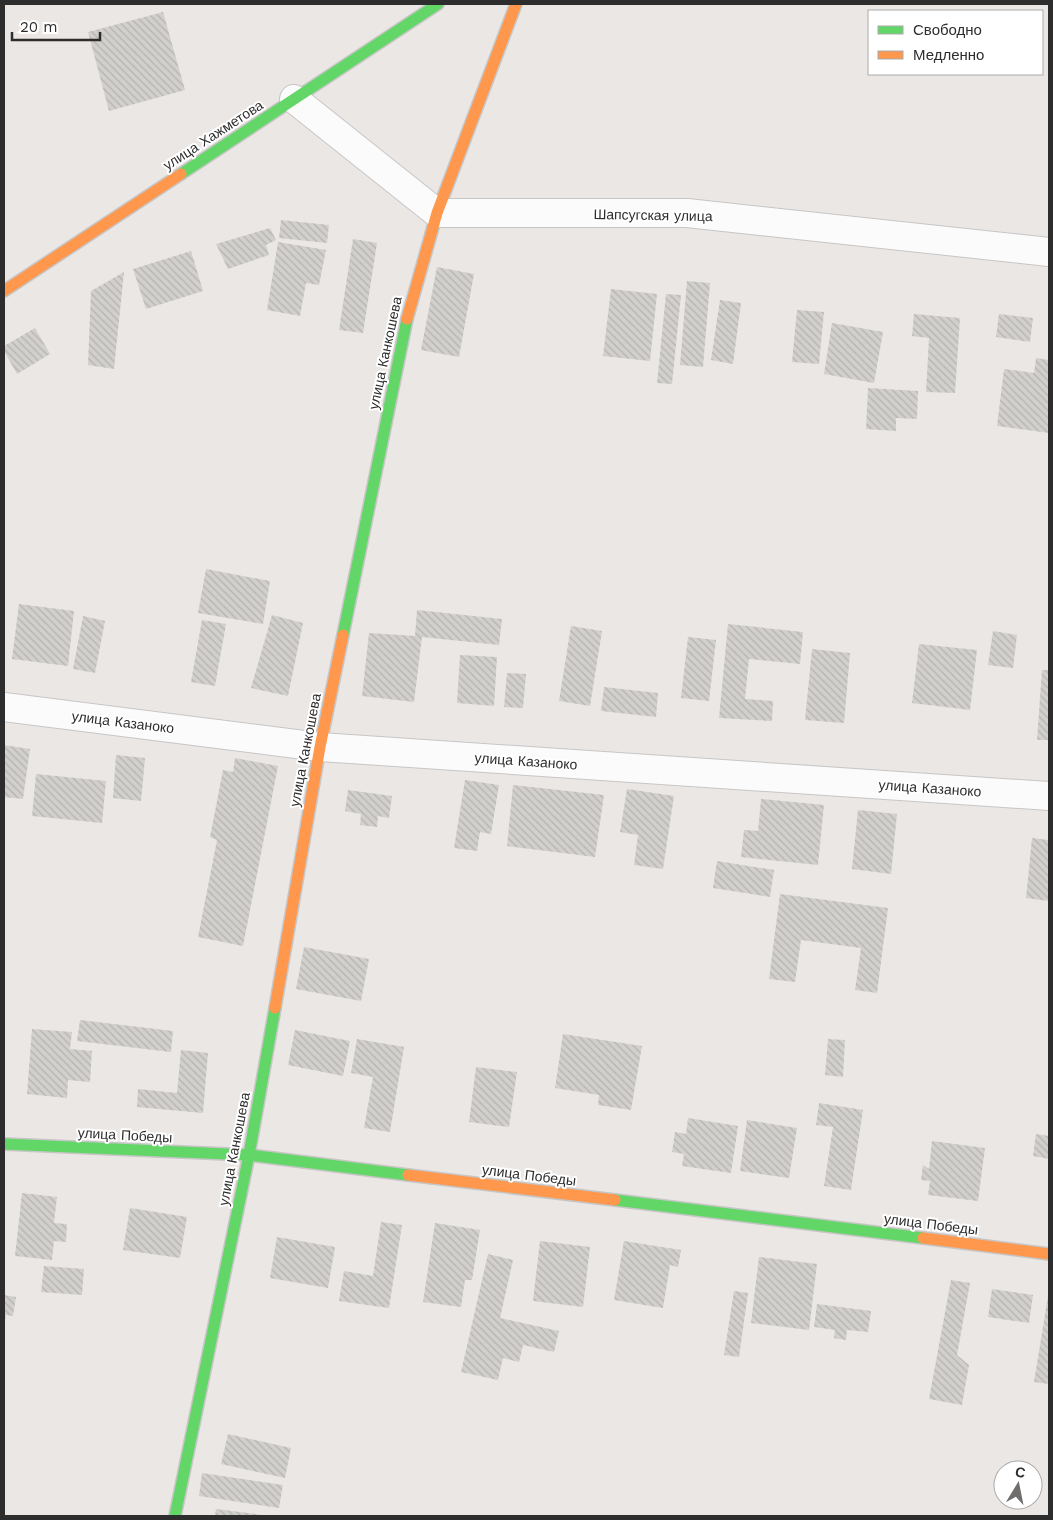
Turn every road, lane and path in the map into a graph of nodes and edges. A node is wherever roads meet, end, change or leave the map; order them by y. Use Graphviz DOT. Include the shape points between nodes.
graph roads {
  1 [pos="438,4"];
  2 [pos="516,4"];
  3 [pos="294,99"];
  4 [pos="437,213"];
  5 [pos="1049,252"];
  6 [pos="4,291"];
  7 [pos="4,707"];
  8 [pos="320,747"];
  9 [pos="1049,796"];
  10 [pos="4,1144"];
  11 [pos="249,1155"];
  12 [pos="1049,1254"];
  13 [pos="175,1516"];
  1 -- 3 [label="street, улица Хажметова"];
  2 -- 4 [label="street, улица Канкошева"];
  3 -- 4 [label="street"];
  3 -- 6 [label="street, улица Хажметова"];
  4 -- 5 [label="street, Шапсугская улица" via="687,213"];
  4 -- 8 [label="street, улица Канкошева" via="406,321"];
  7 -- 8 [label="street, улица Казаноко"];
  8 -- 9 [label="street, улица Казаноко"];
  8 -- 11 [label="street, улица Канкошева"];
  10 -- 11 [label="street, улица Победы"];
  11 -- 12 [label="street, улица Победы"];
  11 -- 13 [label="street, улица Канкошева"];
}
